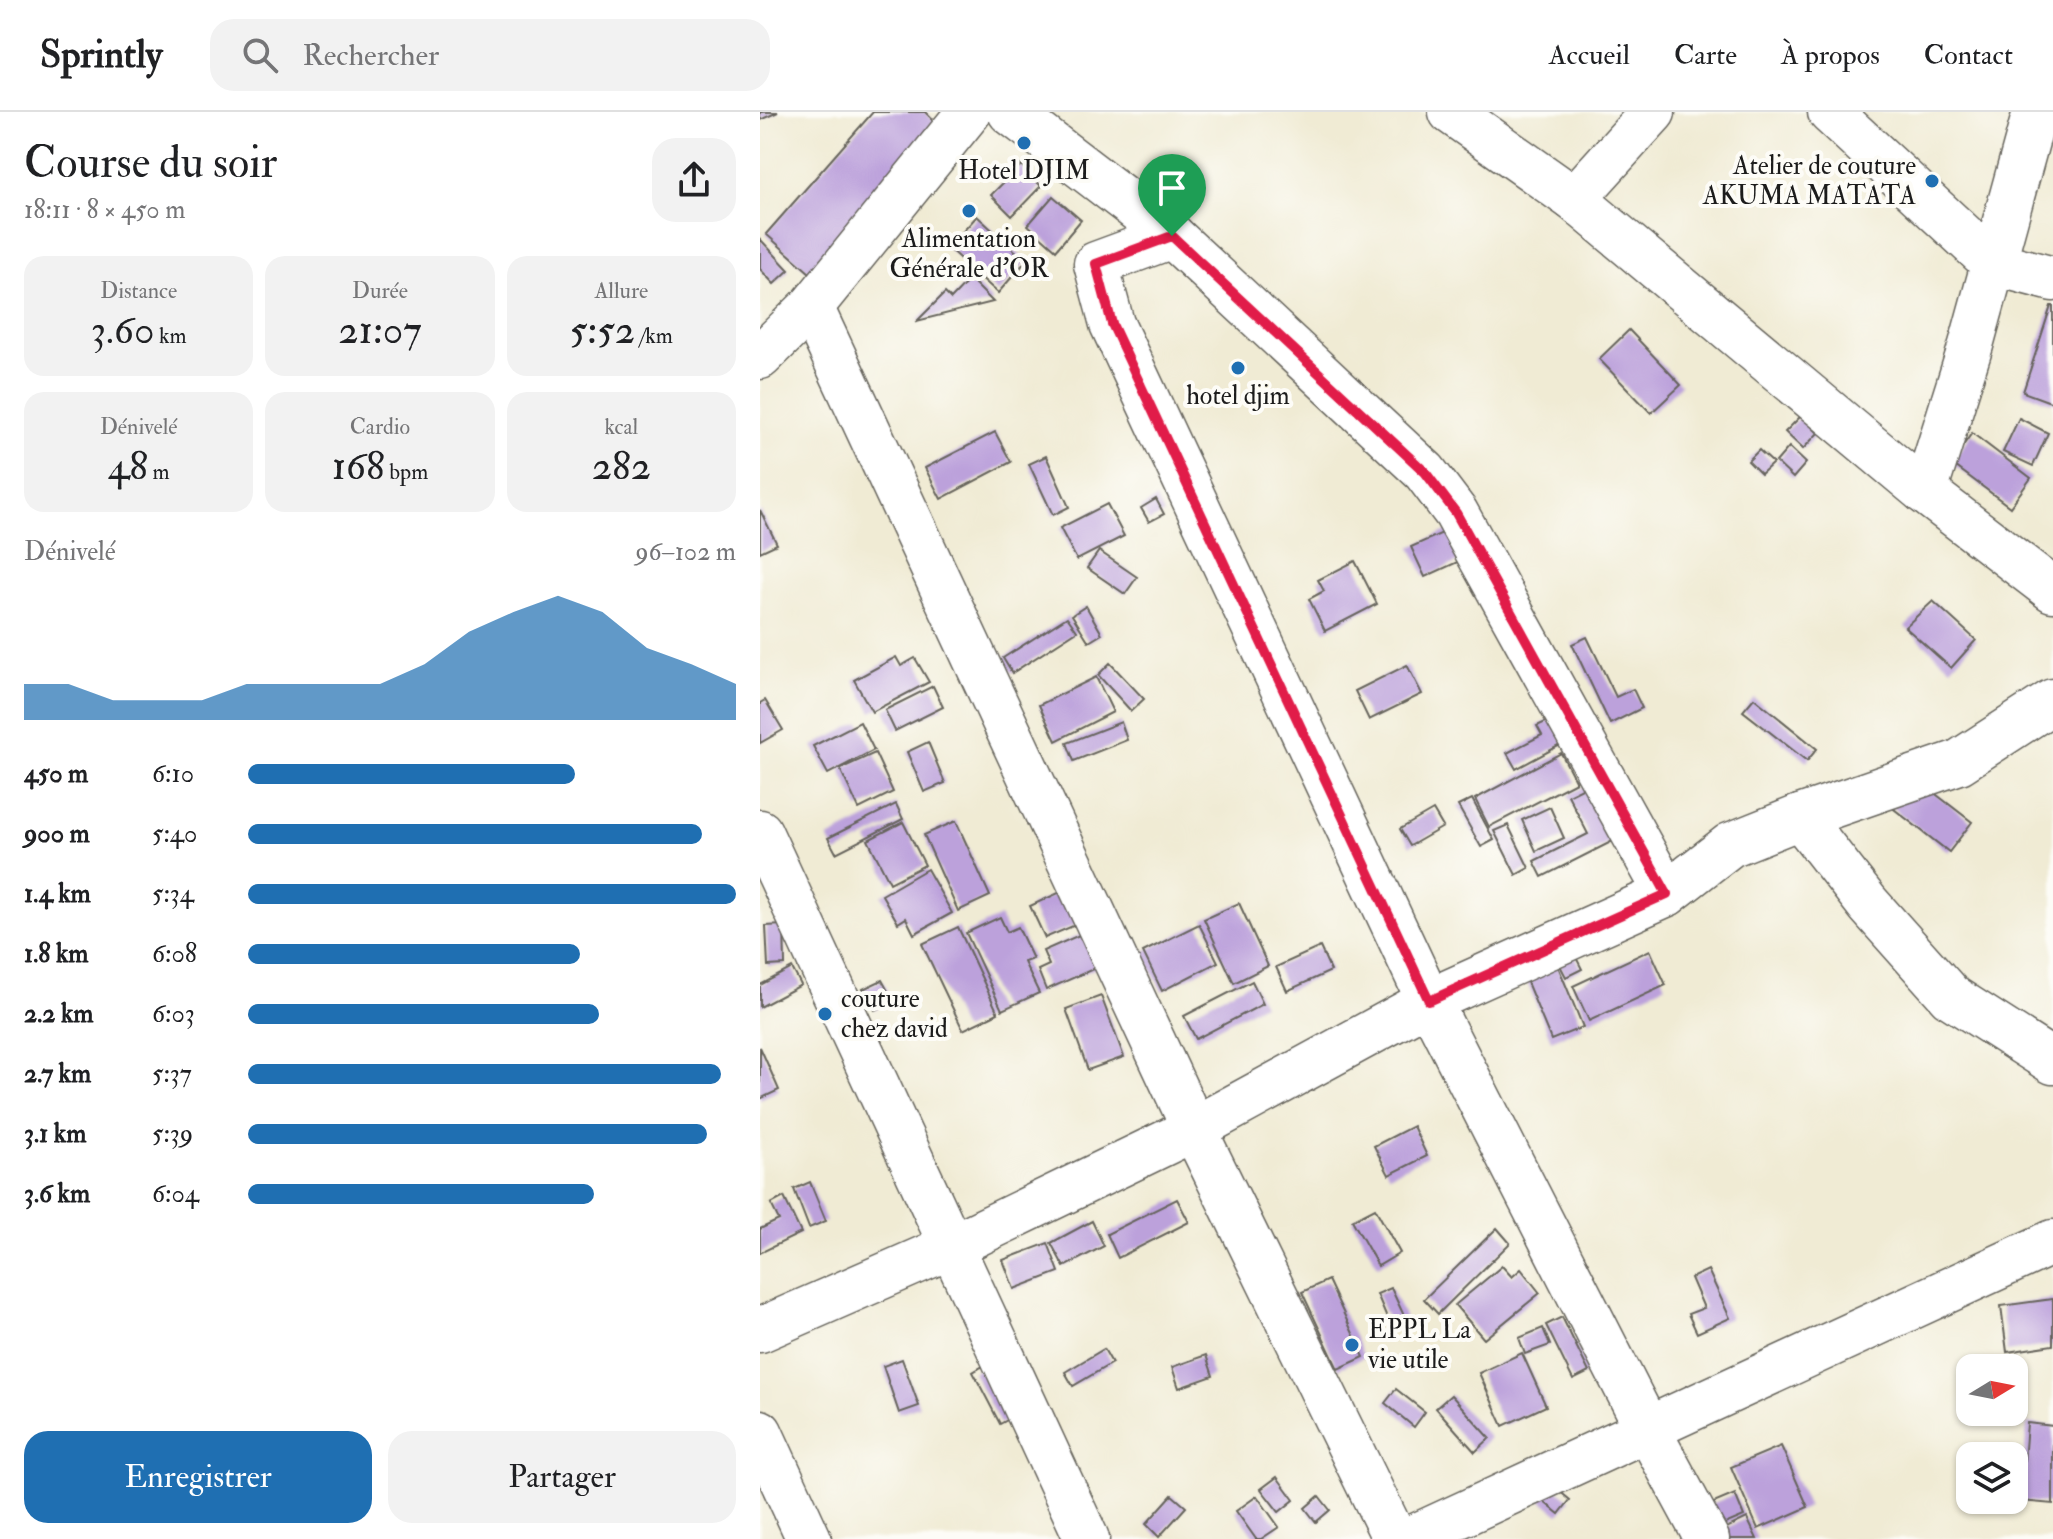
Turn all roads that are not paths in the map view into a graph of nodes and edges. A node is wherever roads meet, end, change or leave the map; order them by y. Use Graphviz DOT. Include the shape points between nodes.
graph roads {
  1 [pos="969,112"];
  2 [pos="1010,112"];
  3 [pos="1451,112"];
  4 [pos="1653,112"];
  5 [pos="1830,112"];
  6 [pos="2035,112"];
  7 [pos="1574,199"];
  8 [pos="1172,236"];
  9 [pos="1993,263"];
  10 [pos="2053,279"];
  11 [pos="811,307"];
  12 [pos="760,357"];
  13 [pos="1925,492"];
  14 [pos="2053,590"];
  15 [pos="2053,701"];
  16 [pos="1800,817"];
  17 [pos="760,832"];
  18 [pos="1667,894"];
  19 [pos="1429,1001"];
  20 [pos="2053,1062"];
  21 [pos="1194,1129"];
  22 [pos="2053,1242"];
  23 [pos="952,1246"];
  24 [pos="760,1330"];
  25 [pos="1648,1430"];
  26 [pos="760,1432"];
  27 [pos="809,1539"];
  28 [pos="1087,1539"];
  29 [pos="1395,1539"];
  30 [pos="1409,1539"];
  31 [pos="1707,1539"];
  1 -- 11 [label="street"];
  2 -- 8 [label="street"];
  3 -- 7 [label="street"];
  4 -- 7 [label="street"];
  5 -- 9 [label="street"];
  6 -- 9 [label="street"];
  7 -- 13 [label="street"];
  8 -- 18 [label="street" via="1425,472 1456,513"];
  8 -- 19 [label="street" via="1096,264 1112,324"];
  9 -- 10 [label="street"];
  9 -- 13 [label="street"];
  11 -- 12 [label="street"];
  11 -- 21 [label="street"];
  13 -- 14 [label="street"];
  15 -- 16 [label="street" via="1959,762"];
  16 -- 18 [label="street" via="1730,845"];
  16 -- 20 [label="street" via="1950,996"];
  17 -- 23 [label="street"];
  18 -- 19 [label="street"];
  19 -- 21 [label="street"];
  19 -- 25 [label="street"];
  21 -- 23 [label="street"];
  21 -- 29 [label="street"];
  22 -- 25 [label="street"];
  23 -- 24 [label="street"];
  23 -- 28 [label="street"];
  25 -- 30 [label="street"];
  25 -- 31 [label="street"];
  26 -- 27 [label="street"];
}
